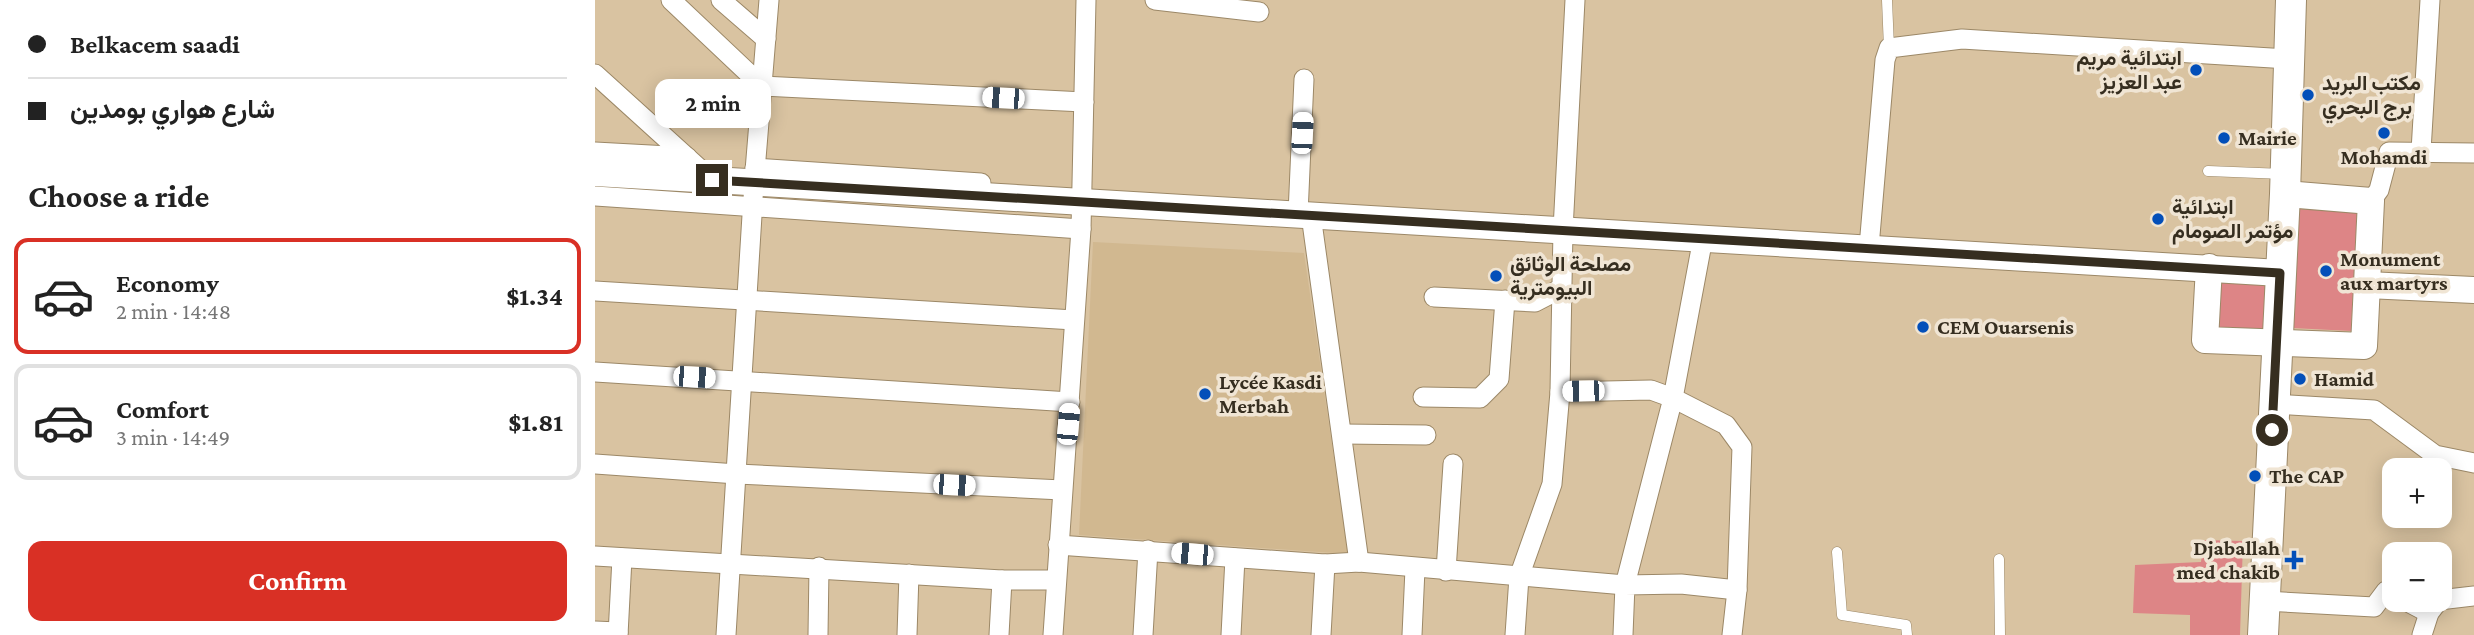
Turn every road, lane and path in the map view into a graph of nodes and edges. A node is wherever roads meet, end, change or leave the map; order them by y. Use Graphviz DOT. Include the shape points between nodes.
graph roads {
  1 [pos="671,0"];
  2 [pos="721,0"];
  3 [pos="769,0"];
  4 [pos="1086,0"];
  5 [pos="1155,0"];
  6 [pos="1575,0"];
  7 [pos="1887,0"];
  8 [pos="2291,0"];
  9 [pos="2430,0"];
  10 [pos="1259,12"];
  11 [pos="766,39"];
  12 [pos="1889,48"];
  13 [pos="2289,59"];
  14 [pos="595,74"];
  15 [pos="1304,79"];
  16 [pos="762,86"];
  17 [pos="1084,102"];
  18 [pos="2421,151"];
  19 [pos="595,152"];
  20 [pos="2474,153"];
  21 [pos="687,157"];
  22 [pos="2208,171"];
  23 [pos="595,173"];
  24 [pos="712,180"];
  25 [pos="2285,184"];
  26 [pos="754,186"];
  27 [pos="595,196"];
  28 [pos="1081,197"];
  29 [pos="2371,201"];
  30 [pos="1304,215"];
  31 [pos="1081,229"];
  32 [pos="1563,230"];
  33 [pos="1703,238"];
  34 [pos="1868,247"];
  35 [pos="2210,267"];
  36 [pos="2280,273"];
  37 [pos="2367,285"];
  38 [pos="1562,288"];
  39 [pos="595,290"];
  40 [pos="2474,290"];
  41 [pos="1434,297"];
  42 [pos="1505,300"];
  43 [pos="747,301"];
  44 [pos="1074,320"];
  45 [pos="2276,344"];
  46 [pos="595,372"];
  47 [pos="744,380"];
  48 [pos="1560,392"];
  49 [pos="1423,397"];
  50 [pos="1673,398"];
  51 [pos="1070,402"];
  52 [pos="2274,404"];
  53 [pos="1343,434"];
  54 [pos="1426,435"];
  55 [pos="2474,463"];
  56 [pos="595,464"];
  57 [pos="1453,464"];
  58 [pos="737,474"];
  59 [pos="1062,490"];
  60 [pos="1058,545"];
  61 [pos="1148,550"];
  62 [pos="1837,552"];
  63 [pos="595,556"];
  64 [pos="622,558"];
  65 [pos="1235,558"];
  66 [pos="1999,559"];
  67 [pos="1359,562"];
  68 [pos="1325,564"];
  69 [pos="730,565"];
  70 [pos="819,567"];
  71 [pos="1415,569"];
  72 [pos="1446,571"];
  73 [pos="909,574"];
  74 [pos="1519,577"];
  75 [pos="1002,580"];
  76 [pos="1056,580"];
  77 [pos="1625,585"];
  78 [pos="1737,590"];
  79 [pos="2382,596"];
  80 [pos="2474,596"];
  81 [pos="2265,601"];
  82 [pos="2452,601"];
  83 [pos="2432,612"];
  84 [pos="595,631"];
  85 [pos="618,633"];
  86 [pos="726,635"];
  87 [pos="818,635"];
  88 [pos="907,635"];
  89 [pos="999,635"];
  90 [pos="1053,635"];
  91 [pos="1143,635"];
  92 [pos="1231,635"];
  93 [pos="1321,635"];
  94 [pos="1412,635"];
  95 [pos="1515,635"];
  96 [pos="1623,635"];
  97 [pos="1732,635"];
  98 [pos="1907,635"];
  99 [pos="2000,635"];
  100 [pos="2263,635"];
  101 [pos="2422,635"];
  1 -- 16 [label="street"];
  2 -- 11 [label="street"];
  3 -- 11 [label="street"];
  4 -- 17 [label="street"];
  5 -- 10 [label="street"];
  6 -- 32 [label="street"];
  7 -- 12 [label="lane"];
  8 -- 13 [label="main road"];
  9 -- 18 [label="street"];
  11 -- 16 [label="street"];
  12 -- 13 [label="street" via="1962,39"];
  12 -- 34 [label="street"];
  13 -- 25 [label="main road"];
  14 -- 21 [label="street"];
  15 -- 30 [label="street"];
  16 -- 17 [label="street"];
  16 -- 26 [label="street"];
  17 -- 28 [label="street"];
  18 -- 20 [label="street"];
  18 -- 29 [label="street" via="2389,152 2379,190"];
  19 -- 21 [label="street"];
  21 -- 24 [label="street"];
  22 -- 25 [label="lane"];
  23 -- 24 [label="main road"];
  24 -- 26 [label="main road"];
  25 -- 29 [label="main road"];
  25 -- 36 [label="main road"];
  26 -- 27 [label="street"];
  26 -- 28 [label="main road"];
  26 -- 31 [label="street"];
  26 -- 43 [label="street"];
  28 -- 30 [label="main road"];
  28 -- 31 [label="street"];
  29 -- 37 [label="main road"];
  30 -- 32 [label="main road"];
  30 -- 53 [label="street"];
  31 -- 44 [label="street"];
  32 -- 33 [label="main road"];
  32 -- 38 [label="street"];
  33 -- 34 [label="main road"];
  33 -- 50 [label="street"];
  34 -- 35 [label="main road"];
  35 -- 36 [label="main road"];
  35 -- 45 [label="main road" via="2205,340"];
  36 -- 45 [label="main road"];
  37 -- 40 [label="main road"];
  37 -- 45 [label="main road" via="2364,346"];
  38 -- 42 [label="street" via="1535,302"];
  38 -- 48 [label="street"];
  39 -- 43 [label="street"];
  41 -- 42 [label="street"];
  42 -- 49 [label="street" via="1499,379 1480,398"];
  43 -- 44 [label="street"];
  43 -- 47 [label="street"];
  44 -- 51 [label="street"];
  45 -- 52 [label="main road"];
  46 -- 47 [label="street"];
  47 -- 51 [label="street"];
  47 -- 58 [label="street"];
  48 -- 50 [label="street" via="1651,390"];
  48 -- 74 [label="street" via="1552,484"];
  50 -- 77 [label="street"];
  50 -- 78 [label="street" via="1726,425 1742,447"];
  51 -- 59 [label="street"];
  52 -- 55 [label="street" via="2374,410 2435,455"];
  52 -- 81 [label="main road"];
  53 -- 54 [label="street"];
  53 -- 67 [label="street"];
  56 -- 58 [label="street"];
  57 -- 72 [label="street"];
  58 -- 59 [label="street"];
  58 -- 69 [label="street"];
  59 -- 60 [label="street"];
  60 -- 61 [label="street"];
  60 -- 76 [label="street"];
  61 -- 65 [label="street"];
  61 -- 91 [label="street"];
  62 -- 98 [label="lane" via="1842,615 1906,625"];
  63 -- 64 [label="street"];
  64 -- 69 [label="street"];
  64 -- 85 [label="street"];
  65 -- 68 [label="street"];
  65 -- 92 [label="street"];
  66 -- 99 [label="lane"];
  67 -- 68 [label="street"];
  67 -- 71 [label="street"];
  68 -- 93 [label="street"];
  69 -- 70 [label="street"];
  69 -- 86 [label="street"];
  70 -- 73 [label="street"];
  70 -- 87 [label="street"];
  71 -- 72 [label="street"];
  71 -- 94 [label="street"];
  72 -- 74 [label="street"];
  73 -- 75 [label="street"];
  73 -- 88 [label="street"];
  74 -- 77 [label="street"];
  74 -- 95 [label="street"];
  75 -- 76 [label="street"];
  75 -- 89 [label="street"];
  76 -- 90 [label="street"];
  77 -- 78 [label="street"];
  77 -- 96 [label="street"];
  78 -- 97 [label="street"];
  79 -- 81 [label="street" via="2374,607"];
  80 -- 82 [label="street"];
  81 -- 100 [label="main road"];
  83 -- 101 [label="street"];
  84 -- 85 [label="street"];
}
